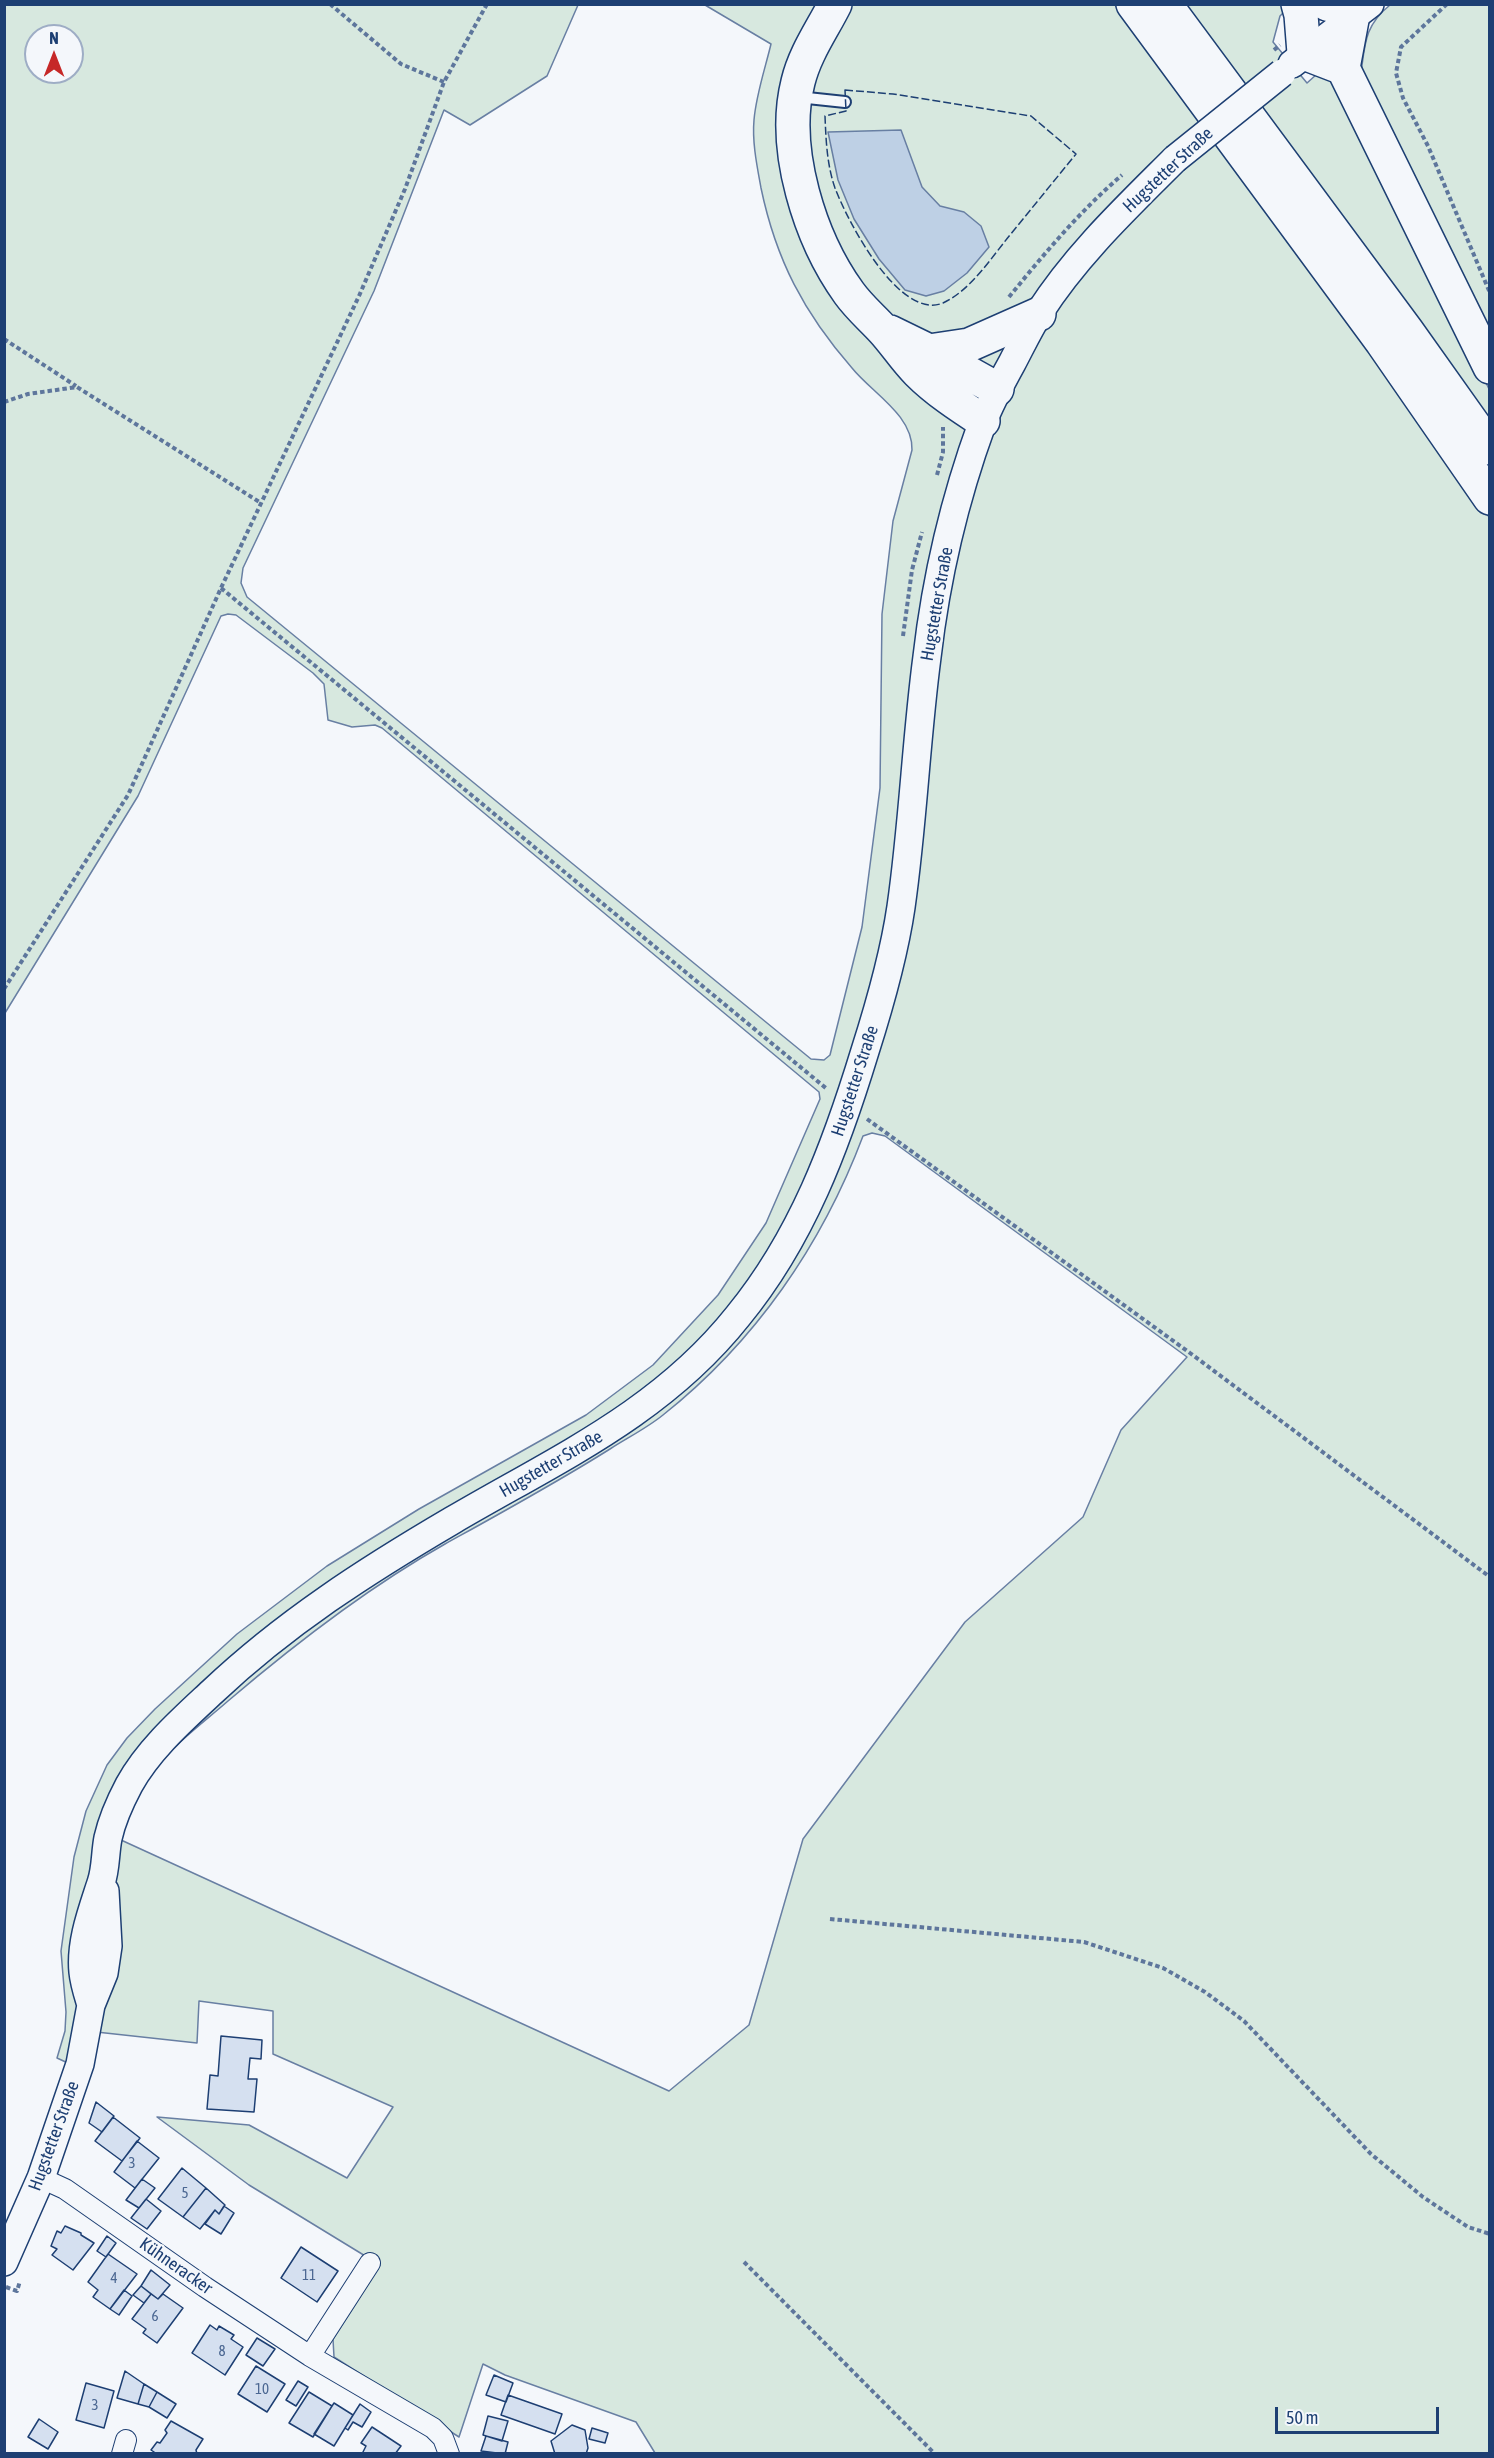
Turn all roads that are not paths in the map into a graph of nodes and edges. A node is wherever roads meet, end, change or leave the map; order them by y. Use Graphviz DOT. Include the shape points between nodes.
graph roads {
  1 [pos="1118,4"];
  2 [pos="1298,4"];
  3 [pos="835,7"];
  4 [pos="1350,8"];
  5 [pos="1148,10"];
  6 [pos="1293,63"];
  7 [pos="1343,68"];
  8 [pos="795,96"];
  9 [pos="845,102"];
  10 [pos="1039,314"];
  11 [pos="881,328"];
  12 [pos="929,351"];
  13 [pos="1490,367"];
  14 [pos="997,389"];
  15 [pos="983,421"];
  16 [pos="1490,448"];
  17 [pos="1490,498"];
  18 [pos="40,2178"];
  19 [pos="4,2262"];
  20 [pos="370,2263"];
  21 [pos="310,2356"];
  22 [pos="449,2454"];
  1 -- 5 [label="highway"];
  2 -- 6 [label="highway" via="1301,15"];
  3 -- 8 [label="highway" via="816,36"];
  4 -- 6 [label="street, Hugstetter Straße"];
  4 -- 7 [label="highway"];
  5 -- 16 [label="highway" via="1393,312"];
  5 -- 17 [label="highway"];
  6 -- 7 [label="highway"];
  6 -- 10 [label="street, Hugstetter Straße, bridge" via="1175,159 1100,235"];
  7 -- 13 [label="highway"];
  8 -- 9 [label="lane"];
  8 -- 11 [label="highway" via="795,158 815,230 848,292"];
  10 -- 12 [label="highway" via="969,345"];
  10 -- 14 [label="street, Hugstetter Straße"];
  11 -- 12 [label="highway"];
  11 -- 15 [label="highway" via="918,372"];
  12 -- 14 [label="highway"];
  14 -- 15 [label="street, Hugstetter Straße"];
  15 -- 18 [label="street, Hugstetter Straße" via="962,486 938,585 926,658 900,914 881,1001 820,1181 777,1263 738,1317 693,1366 643,1408 338,1590 229,1676 145,1760 116,1813 108,1837 102,1881 94,1898 85,1944 83,1971 91,2006 80,2064"];
  18 -- 19 [label="street, Hugstetter Straße"];
  18 -- 21 [label="street, Kühneracker" via="65,2189"];
  20 -- 21 [label="street"];
  21 -- 22 [label="street, Kühneracker" via="433,2428 443,2438"];
}
